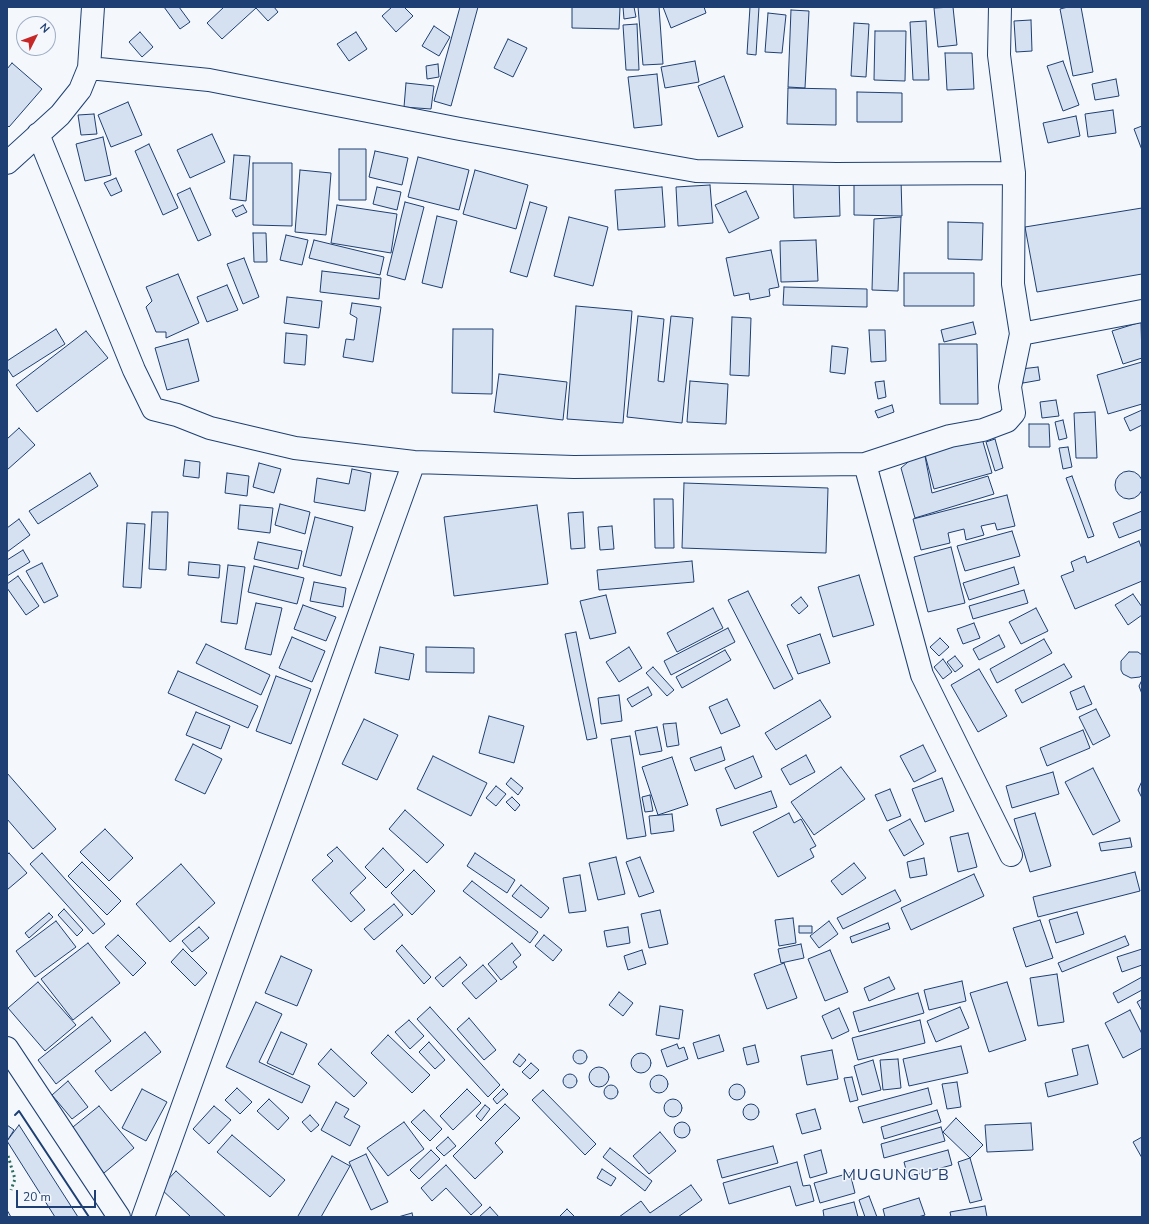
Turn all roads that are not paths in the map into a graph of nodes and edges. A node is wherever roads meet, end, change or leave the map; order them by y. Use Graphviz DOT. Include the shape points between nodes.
graph roads {
  1 [pos="93,7"];
  2 [pos="1000,7"];
  3 [pos="89,68"];
  4 [pos="38,134"];
  5 [pos="7,163"];
  6 [pos="1014,173"];
  7 [pos="1142,311"];
  8 [pos="1021,334"];
  9 [pos="414,462"];
  10 [pos="865,464"];
  11 [pos="1011,855"];
  12 [pos="7,1048"];
  13 [pos="119,1217"];
  14 [pos="143,1217"];
  1 -- 3 [label="street"];
  2 -- 6 [label="street" via="999,55"];
  3 -- 4 [label="street" via="80,90 60,115"];
  3 -- 6 [label="street" via="209,80 460,129 696,171 836,174"];
  4 -- 5 [label="street"];
  4 -- 9 [label="street" via="134,370 153,409 210,428 295,448"];
  6 -- 8 [label="street" via="1014,284"];
  7 -- 8 [label="street"];
  8 -- 10 [label="street" via="1010,387 1014,413 1007,421 983,430 950,436"];
  9 -- 10 [label="street" via="574,467"];
  9 -- 14 [label="street"];
  10 -- 11 [label="street" via="922,674"];
  12 -- 13 [label="street"];
}
